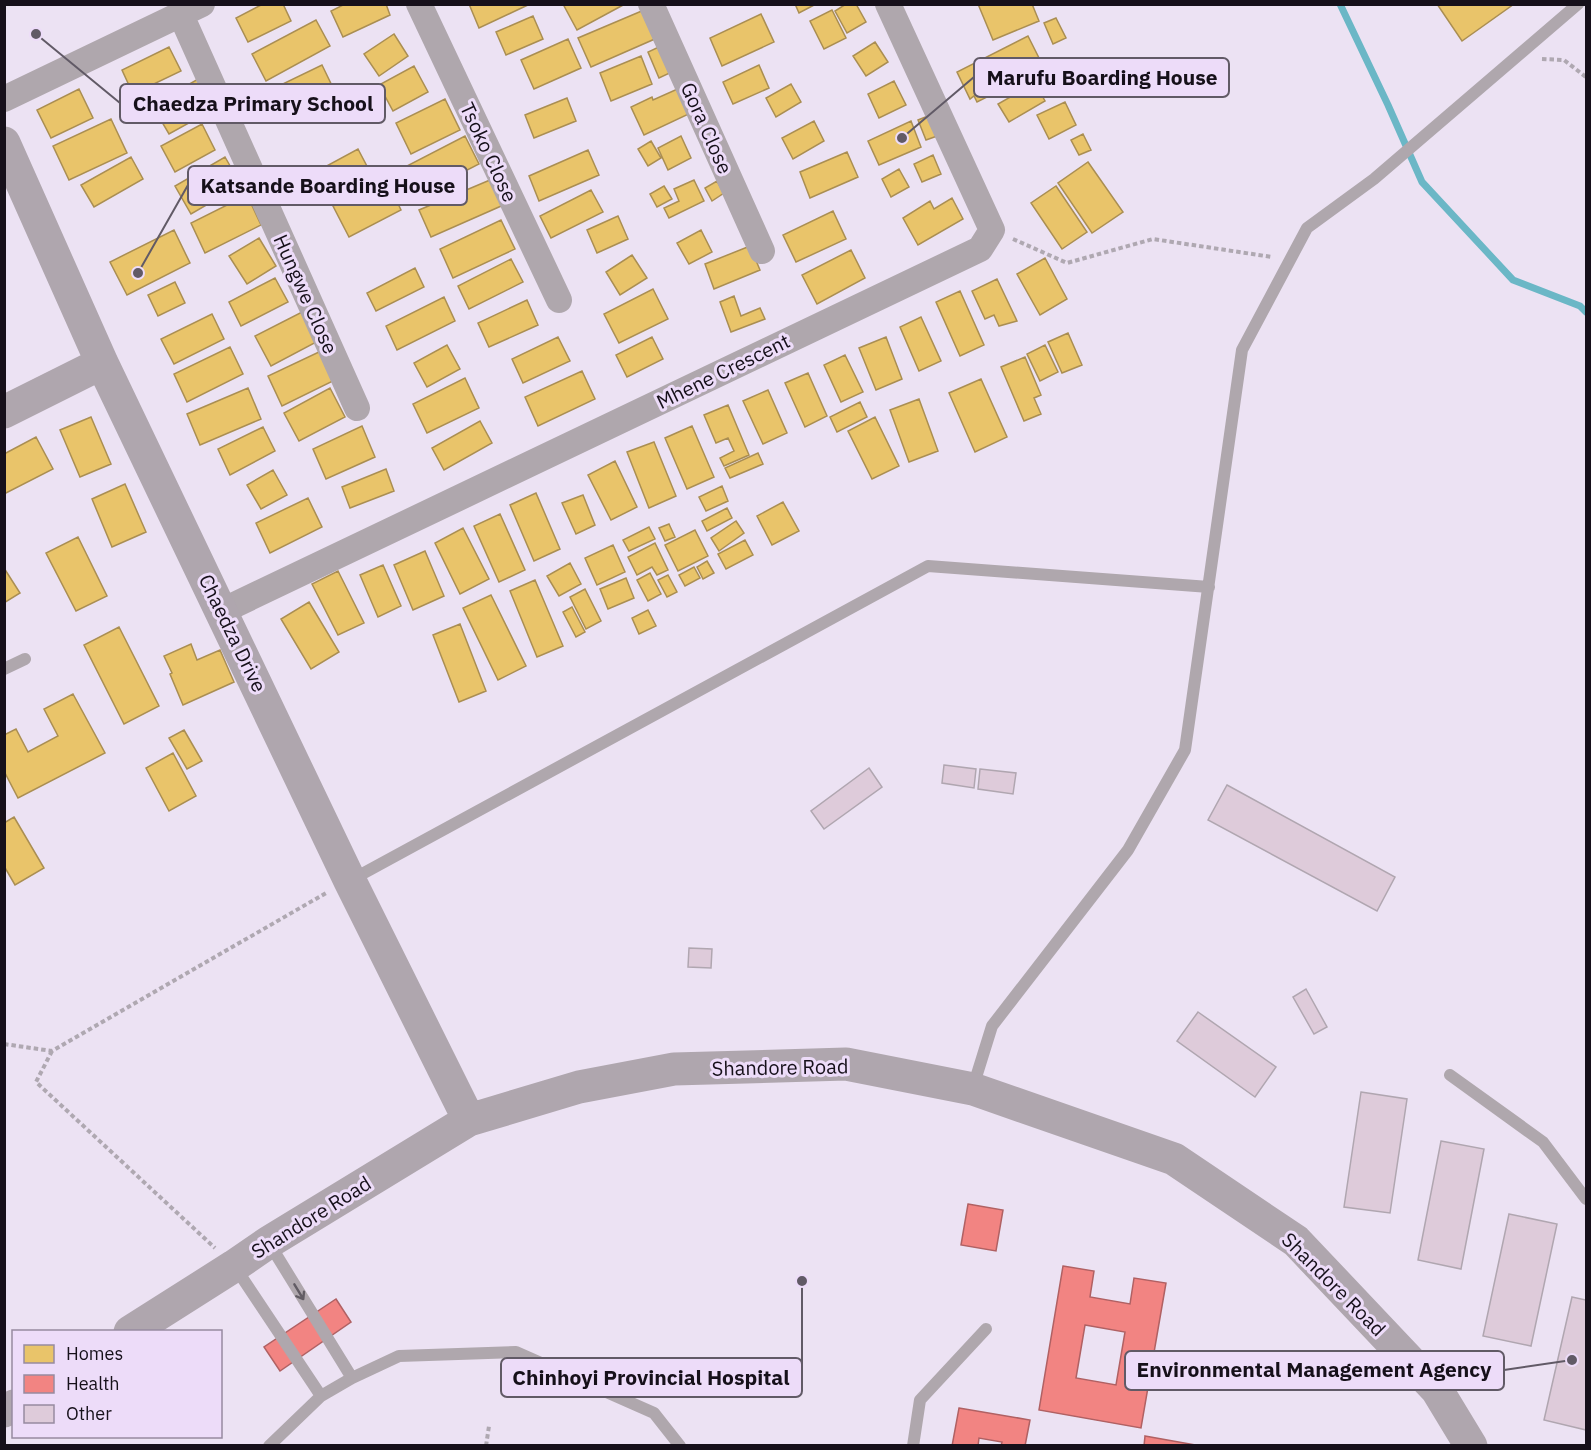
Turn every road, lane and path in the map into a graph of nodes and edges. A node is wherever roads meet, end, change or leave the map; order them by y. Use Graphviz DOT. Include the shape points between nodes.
graph roads {
  1 [pos="419,4"];
  2 [pos="651,4"];
  3 [pos="888,4"];
  4 [pos="1578,4"];
  5 [pos="191,10"];
  6 [pos="1516,57"];
  7 [pos="1587,77"];
  8 [pos="4,99"];
  9 [pos="4,143"];
  10 [pos="992,230"];
  11 [pos="762,251"];
  12 [pos="1290,259"];
  13 [pos="559,300"];
  14 [pos="102,363"];
  15 [pos="357,408"];
  16 [pos="4,412"];
  17 [pos="1209,587"];
  18 [pos="222,611"];
  19 [pos="25,659"];
  20 [pos="4,669"];
  21 [pos="350,881"];
  22 [pos="4,1044"];
  23 [pos="52,1051"];
  24 [pos="1450,1075"];
  25 [pos="972,1089"];
  26 [pos="469,1120"];
  27 [pos="1587,1199"];
  28 [pos="269,1242"];
  29 [pos="234,1266"];
  30 [pos="986,1329"];
  31 [pos="133,1330"];
  32 [pos="352,1378"];
  33 [pos="321,1396"];
  34 [pos="489,1426"];
  35 [pos="269,1446"];
  36 [pos="486,1446"];
  37 [pos="680,1446"];
  38 [pos="913,1446"];
  39 [pos="1471,1446"];
  1 -- 13 [label="street, Tsoko Close"];
  2 -- 11 [label="street, Gora Close"];
  3 -- 10 [label="street"];
  4 -- 6 [label="lane"];
  5 -- 8 [label="street"];
  5 -- 15 [label="street, Hungwe Close"];
  6 -- 7 [label="path" via="1564,60"];
  6 -- 12 [label="lane" via="1374,179 1307,228"];
  9 -- 14 [label="street, Chaedza Drive"];
  10 -- 12 [label="path" via="1067,263 1153,239"];
  10 -- 18 [label="street, Mhene Crescent" via="980,249"];
  12 -- 17 [label="lane" via="1242,350"];
  14 -- 16 [label="street"];
  14 -- 18 [label="street, Chaedza Drive"];
  17 -- 21 [label="lane" via="928,566"];
  17 -- 25 [label="lane" via="1185,750 1128,850 992,1026"];
  18 -- 21 [label="street, Chaedza Drive"];
  19 -- 20 [label="lane"];
  21 -- 23 [label="path"];
  21 -- 26 [label="street, Chaedza Drive"];
  22 -- 23 [label="path"];
  23 -- 29 [label="path" via="36,1082"];
  24 -- 27 [label="lane" via="1543,1142"];
  25 -- 26 [label="street, Shandore Road" via="846,1064 674,1069 579,1087"];
  25 -- 39 [label="street, Shandore Road" via="1174,1159 1296,1241 1437,1390"];
  26 -- 28 [label="street, Shandore Road"];
  28 -- 29 [label="street, Shandore Road"];
  28 -- 32 [label="lane, one-way"];
  29 -- 31 [label="street, Shandore Road"];
  29 -- 33 [label="lane"];
  30 -- 38 [label="lane" via="920,1400"];
  32 -- 33 [label="lane"];
  32 -- 37 [label="lane" via="399,1356 516,1352 654,1413"];
  33 -- 35 [label="lane"];
  34 -- 36 [label="path"];
}
